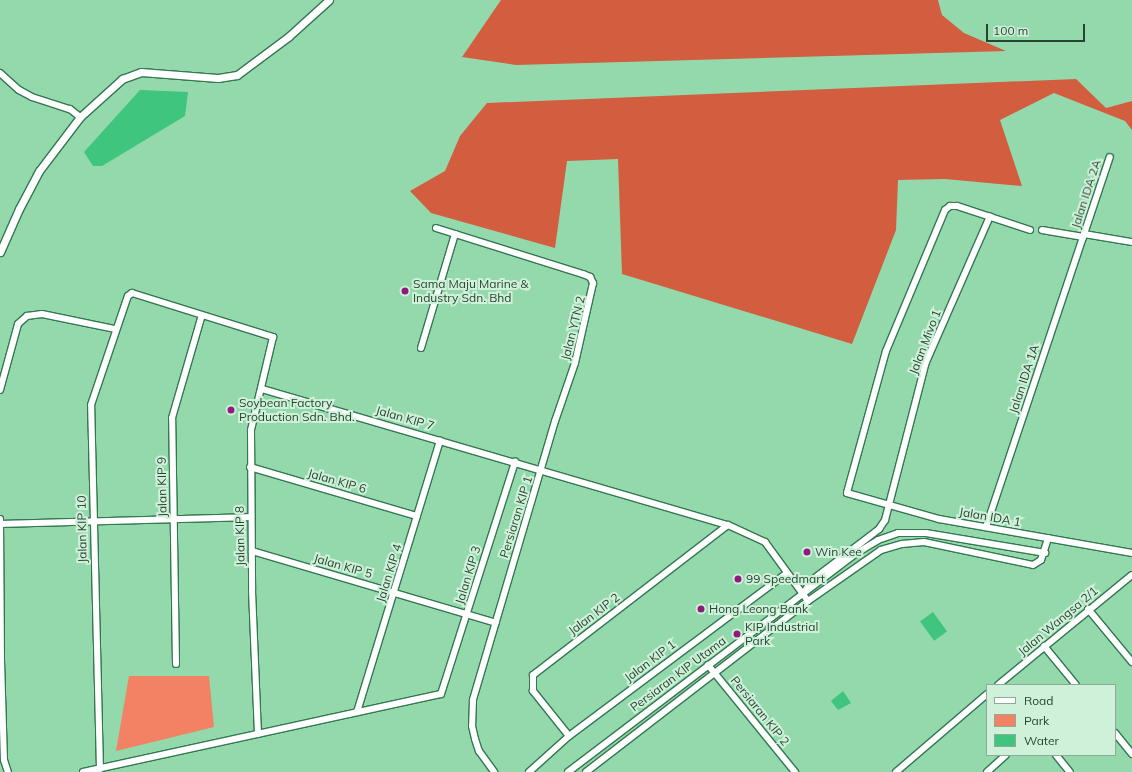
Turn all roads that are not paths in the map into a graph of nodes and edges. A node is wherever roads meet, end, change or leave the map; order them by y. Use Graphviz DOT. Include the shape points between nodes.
graph roads {
  1 [pos="329,0"];
  2 [pos="0,73"];
  3 [pos="80,117"];
  4 [pos="1110,157"];
  5 [pos="990,216"];
  6 [pos="436,228"];
  7 [pos="1030,230"];
  8 [pos="1042,230"];
  9 [pos="455,234"];
  10 [pos="1084,235"];
  11 [pos="1132,242"];
  12 [pos="0,252"];
  13 [pos="202,315"];
  14 [pos="116,330"];
  15 [pos="421,348"];
  16 [pos="262,389"];
  17 [pos="0,390"];
  18 [pos="440,440"];
  19 [pos="515,462"];
  20 [pos="250,467"];
  21 [pos="541,469"];
  22 [pos="890,504"];
  23 [pos="417,516"];
  24 [pos="251,517"];
  25 [pos="0,519"];
  26 [pos="174,519"];
  27 [pos="93,522"];
  28 [pos="0,524"];
  29 [pos="728,526"];
  30 [pos="986,527"];
  31 [pos="887,536"];
  32 [pos="1048,538"];
  33 [pos="890,547"];
  34 [pos="252,551"];
  35 [pos="1045,553"];
  36 [pos="1132,553"];
  37 [pos="787,573"];
  38 [pos="1132,575"];
  39 [pos="395,593"];
  40 [pos="803,594"];
  41 [pos="808,601"];
  42 [pos="1088,609"];
  43 [pos="467,615"];
  44 [pos="496,623"];
  45 [pos="1044,646"];
  46 [pos="1132,662"];
  47 [pos="176,664"];
  48 [pos="708,665"];
  49 [pos="716,674"];
  50 [pos="1000,684"];
  51 [pos="1075,684"];
  52 [pos="986,695"];
  53 [pos="357,712"];
  54 [pos="258,734"];
  55 [pos="1116,734"];
  56 [pos="569,736"];
  57 [pos="1132,754"];
  58 [pos="1005,756"];
  59 [pos="1057,756"];
  60 [pos="100,769"];
  61 [pos="8,772"];
  62 [pos="84,772"];
  63 [pos="494,772"];
  64 [pos="529,772"];
  65 [pos="568,772"];
  66 [pos="586,772"];
  67 [pos="795,772"];
  68 [pos="896,772"];
  69 [pos="987,772"];
  70 [pos="1070,772"];
  1 -- 3 [label="street" via="288,37 237,75 218,78 135,73 115,84"];
  2 -- 3 [label="street" via="25,94 70,109"];
  3 -- 12 [label="street" via="39,171 18,209"];
  4 -- 10 [label="street, Jalan IDA 2A"];
  5 -- 7 [label="street"];
  5 -- 22 [label="street, Jalan Mivo 1" via="926,362"];
  5 -- 22 [label="street, Jalan IDA 1" via="953,206 945,210 886,351 847,493"];
  6 -- 9 [label="street, Jalan YTN 2"];
  8 -- 10 [label="street"];
  9 -- 15 [label="street"];
  9 -- 21 [label="street, Jalan YTN 2" via="583,274 590,277 593,283 575,363"];
  10 -- 11 [label="street"];
  10 -- 30 [label="street, Jalan IDA 1A"];
  13 -- 14 [label="street, Jalan KIP 10" via="134,293 128,294"];
  13 -- 16 [label="street, Jalan KIP 8" via="272,335 273,341"];
  13 -- 26 [label="street, Jalan KIP 9" via="172,418"];
  14 -- 17 [label="street" via="42,314 27,316 18,324"];
  14 -- 27 [label="street, Jalan KIP 10" via="91,405"];
  16 -- 18 [label="street, Jalan KIP 7"];
  16 -- 20 [label="street, Jalan KIP 8" via="251,430"];
  18 -- 19 [label="street, Jalan KIP 7"];
  18 -- 23 [label="street, Jalan KIP 4"];
  19 -- 21 [label="street, Jalan KIP 7"];
  19 -- 43 [label="street, Jalan KIP 3"];
  20 -- 23 [label="street, Jalan KIP 6"];
  20 -- 24 [label="street, Jalan KIP 8"];
  21 -- 29 [label="street, Persiaran KIP 1"];
  21 -- 44 [label="street, Persiaran KIP 1"];
  22 -- 30 [label="street, Jalan IDA 1" via="939,519"];
  22 -- 40 [label="street, Jalan Mivo 1" via="879,529 811,581"];
  23 -- 39 [label="street, Jalan KIP 4"];
  24 -- 26 [label="street"];
  24 -- 34 [label="street, Jalan KIP 8"];
  25 -- 28 [label="street"];
  26 -- 27 [label="street"];
  26 -- 47 [label="street, Jalan KIP 9"];
  27 -- 28 [label="street"];
  27 -- 60 [label="street, Jalan KIP 10"];
  28 -- 61 [label="street" via="4,760"];
  29 -- 37 [label="street, Persiaran KIP 1" via="765,542"];
  29 -- 56 [label="street, Jalan KIP 2" via="533,675 533,691"];
  30 -- 32 [label="street, Jalan IDA 1"];
  31 -- 33 [label="street"];
  31 -- 35 [label="street, Persiaran KIP Utama" via="910,532 926,533"];
  31 -- 40 [label="street, Persiaran KIP Utama" via="855,554"];
  32 -- 35 [label="street"];
  32 -- 36 [label="street, Jalan IDA 1"];
  33 -- 35 [label="street, Persiaran KIP Utama" via="924,542 1033,565 1038,563"];
  33 -- 41 [label="street, Persiaran KIP Utama" via="870,556"];
  34 -- 39 [label="street, Jalan KIP 5"];
  34 -- 54 [label="street, Jalan KIP 8"];
  37 -- 40 [label="street, Persiaran KIP 1"];
  37 -- 56 [label="street, Jalan KIP 1"];
  38 -- 42 [label="street, Jalan Wangsa 2/1"];
  39 -- 43 [label="street, Jalan KIP 5"];
  39 -- 53 [label="street, Jalan KIP 4"];
  40 -- 41 [label="street, Persiaran KIP 1"];
  40 -- 48 [label="street, Persiaran KIP Utama"];
  41 -- 49 [label="street, Persiaran KIP Utama"];
  42 -- 45 [label="street, Jalan Wangsa 2/1"];
  42 -- 46 [label="street"];
  43 -- 44 [label="street, Jalan KIP 5"];
  43 -- 53 [label="street, Jalan KIP 3" via="441,694"];
  44 -- 63 [label="street, Persiaran KIP 1" via="472,711 472,726 479,751"];
  45 -- 50 [label="street, Jalan Wangsa 2/1"];
  45 -- 51 [label="street"];
  48 -- 49 [label="street, Persiaran KIP 2"];
  48 -- 65 [label="street, Persiaran KIP Utama"];
  49 -- 66 [label="street, Persiaran KIP Utama"];
  49 -- 67 [label="street, Persiaran KIP 2"];
  52 -- 68 [label="street"];
  53 -- 54 [label="street"];
  54 -- 60 [label="street"];
  55 -- 57 [label="street"];
  56 -- 64 [label="street, Jalan KIP 1"];
  58 -- 69 [label="street"];
  59 -- 70 [label="street"];
  60 -- 62 [label="street"];
}
